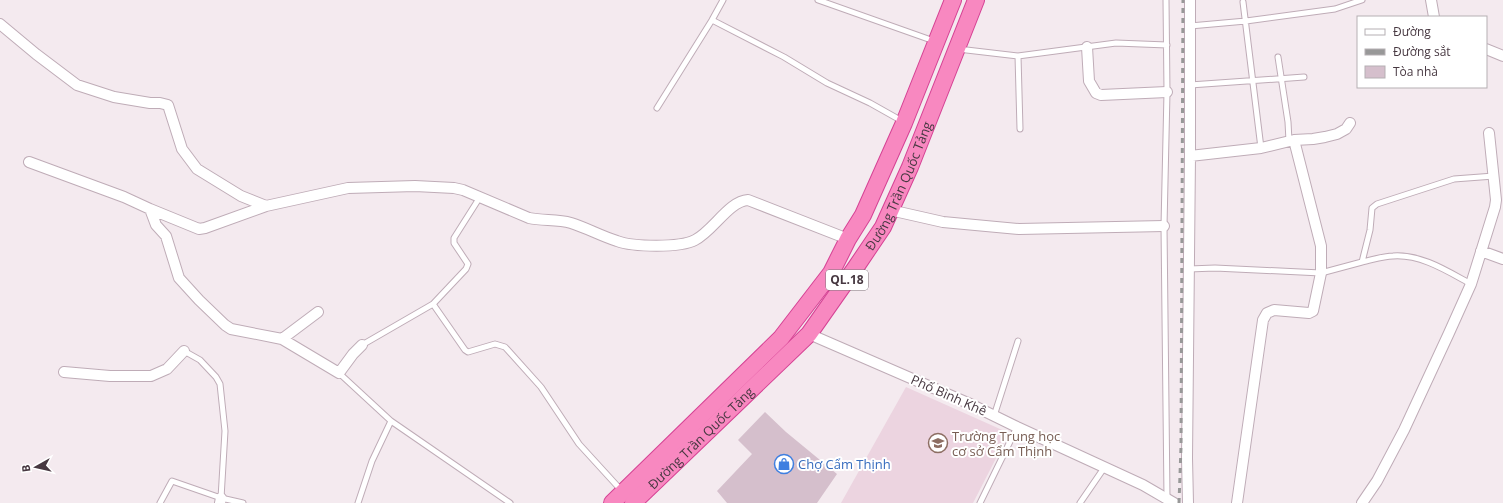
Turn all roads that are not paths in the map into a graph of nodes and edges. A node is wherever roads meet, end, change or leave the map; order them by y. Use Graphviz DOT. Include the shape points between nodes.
graph roads {
  1 [pos="723,0"];
  2 [pos="818,0"];
  3 [pos="953,0"];
  4 [pos="976,0"];
  5 [pos="1166,0"];
  6 [pos="1190,0"];
  7 [pos="1362,0"];
  8 [pos="1431,0"];
  9 [pos="1243,2"];
  10 [pos="1434,16"];
  11 [pos="712,20"];
  12 [pos="1246,21"];
  13 [pos="0,24"];
  14 [pos="1190,26"];
  15 [pos="937,42"];
  16 [pos="1167,45"];
  17 [pos="1087,47"];
  18 [pos="958,49"];
  19 [pos="1487,49"];
  20 [pos="1018,56"];
  21 [pos="1503,56"];
  22 [pos="1278,57"];
  23 [pos="1304,77"];
  24 [pos="1282,79"];
  25 [pos="1253,81"];
  26 [pos="1190,85"];
  27 [pos="1167,92"];
  28 [pos="657,108"];
  29 [pos="904,122"];
  30 [pos="1350,123"];
  31 [pos="1020,129"];
  32 [pos="1489,133"];
  33 [pos="1292,141"];
  34 [pos="1261,148"];
  35 [pos="1190,156"];
  36 [pos="29,162"];
  37 [pos="1494,176"];
  38 [pos="480,197"];
  39 [pos="266,206"];
  40 [pos="150,209"];
  41 [pos="890,210"];
  42 [pos="1164,226"];
  43 [pos="848,239"];
  44 [pos="1481,251"];
  45 [pos="1503,259"];
  46 [pos="1362,262"];
  47 [pos="1189,269"];
  48 [pos="1321,273"];
  49 [pos="1471,284"];
  50 [pos="433,304"];
  51 [pos="318,312"];
  52 [pos="809,334"];
  53 [pos="282,339"];
  54 [pos="1018,341"];
  55 [pos="362,345"];
  56 [pos="184,351"];
  57 [pos="64,372"];
  58 [pos="339,373"];
  59 [pos="994,416"];
  60 [pos="391,421"];
  61 [pos="1017,427"];
  62 [pos="698,429"];
  63 [pos="1104,468"];
  64 [pos="622,499"];
  65 [pos="220,501"];
  66 [pos="1169,502"];
  67 [pos="160,503"];
  68 [pos="243,503"];
  69 [pos="358,503"];
  70 [pos="510,503"];
  71 [pos="980,503"];
  72 [pos="1080,503"];
  73 [pos="1188,503"];
  74 [pos="1237,503"];
  75 [pos="1362,503"];
  1 -- 11 [label="lane"];
  2 -- 15 [label="lane"];
  3 -- 15 [label="highway, Đường Trần Quốc Tảng / QL.18"];
  4 -- 18 [label="highway, Đường Trần Quốc Tảng / QL.18"];
  5 -- 16 [label="lane"];
  6 -- 14 [label="street"];
  7 -- 12 [label="lane" via="1335,9"];
  8 -- 10 [label="street"];
  9 -- 12 [label="lane"];
  11 -- 28 [label="lane"];
  11 -- 29 [label="lane"];
  12 -- 14 [label="lane"];
  12 -- 25 [label="lane"];
  13 -- 39 [label="street" via="77,85 114,97 168,105 182,149 197,169 241,196"];
  14 -- 26 [label="street"];
  15 -- 18 [label="highway"];
  15 -- 29 [label="highway, Đường Trần Quốc Tảng / QL.18"];
  16 -- 17 [label="lane" via="1116,43"];
  16 -- 27 [label="lane"];
  17 -- 20 [label="lane"];
  17 -- 27 [label="street" via="1089,81 1096,93 1101,95"];
  18 -- 20 [label="lane"];
  18 -- 41 [label="highway, Đường Trần Quốc Tảng / QL.18"];
  19 -- 21 [label="street"];
  20 -- 31 [label="lane"];
  22 -- 24 [label="lane"];
  23 -- 24 [label="lane"];
  24 -- 25 [label="lane"];
  24 -- 33 [label="lane"];
  25 -- 26 [label="lane"];
  25 -- 34 [label="lane"];
  26 -- 35 [label="street"];
  27 -- 42 [label="lane"];
  29 -- 43 [label="highway, Đường Trần Quốc Tảng / QL.18" via="863,215"];
  30 -- 33 [label="street" via="1337,134"];
  32 -- 37 [label="street"];
  33 -- 34 [label="street"];
  33 -- 48 [label="street" via="1320,246"];
  34 -- 35 [label="street"];
  35 -- 47 [label="street"];
  36 -- 40 [label="street"];
  37 -- 44 [label="street" via="1495,207"];
  37 -- 46 [label="lane" via="1454,179 1377,204 1372,208 1370,230"];
  38 -- 39 [label="street" via="454,188 348,188"];
  38 -- 43 [label="street" via="529,218 571,223 618,242 645,246 682,244 695,240 738,202 748,200"];
  38 -- 50 [label="lane" via="454,238 454,243 468,264 466,269"];
  39 -- 40 [label="street" via="199,229"];
  40 -- 53 [label="street" via="156,225 166,236 179,278 199,300 231,329"];
  41 -- 42 [label="street" via="943,222 1019,229"];
  41 -- 52 [label="highway, Đường Trần Quốc Tảng / QL.18" via="874,240"];
  42 -- 66 [label="lane"];
  43 -- 62 [label="highway, Đường Trần Quốc Tảng / QL.18" via="831,273 782,338"];
  44 -- 45 [label="street"];
  44 -- 49 [label="street"];
  46 -- 48 [label="lane"];
  46 -- 49 [label="lane" via="1392,256 1418,258"];
  47 -- 48 [label="lane"];
  47 -- 73 [label="street"];
  48 -- 74 [label="street" via="1313,311 1309,313 1274,310 1267,313 1263,320"];
  49 -- 75 [label="street" via="1404,430 1377,481"];
  50 -- 55 [label="lane"];
  50 -- 64 [label="lane" via="468,352 495,344 505,348 541,387 579,444"];
  51 -- 53 [label="street"];
  52 -- 59 [label="street, Phố Bình Khê"];
  52 -- 62 [label="highway, Đường Trần Quốc Tảng / QL.18"];
  53 -- 58 [label="street"];
  54 -- 59 [label="lane"];
  55 -- 58 [label="street"];
  56 -- 57 [label="street" via="167,369 151,376"];
  56 -- 65 [label="lane" via="200,360 220,384 225,431"];
  58 -- 60 [label="lane"];
  59 -- 61 [label="street, Phố Bình Khê"];
  60 -- 69 [label="lane" via="372,462"];
  60 -- 70 [label="lane"];
  61 -- 63 [label="street, Phố Bình Khê"];
  61 -- 71 [label="lane"];
  62 -- 64 [label="highway, Đường Trần Quốc Tảng / QL.18"];
  63 -- 66 [label="street, Phố Bình Khê" via="1143,485"];
  63 -- 72 [label="lane"];
  65 -- 67 [label="lane" via="172,481"];
  65 -- 68 [label="lane"];
}
